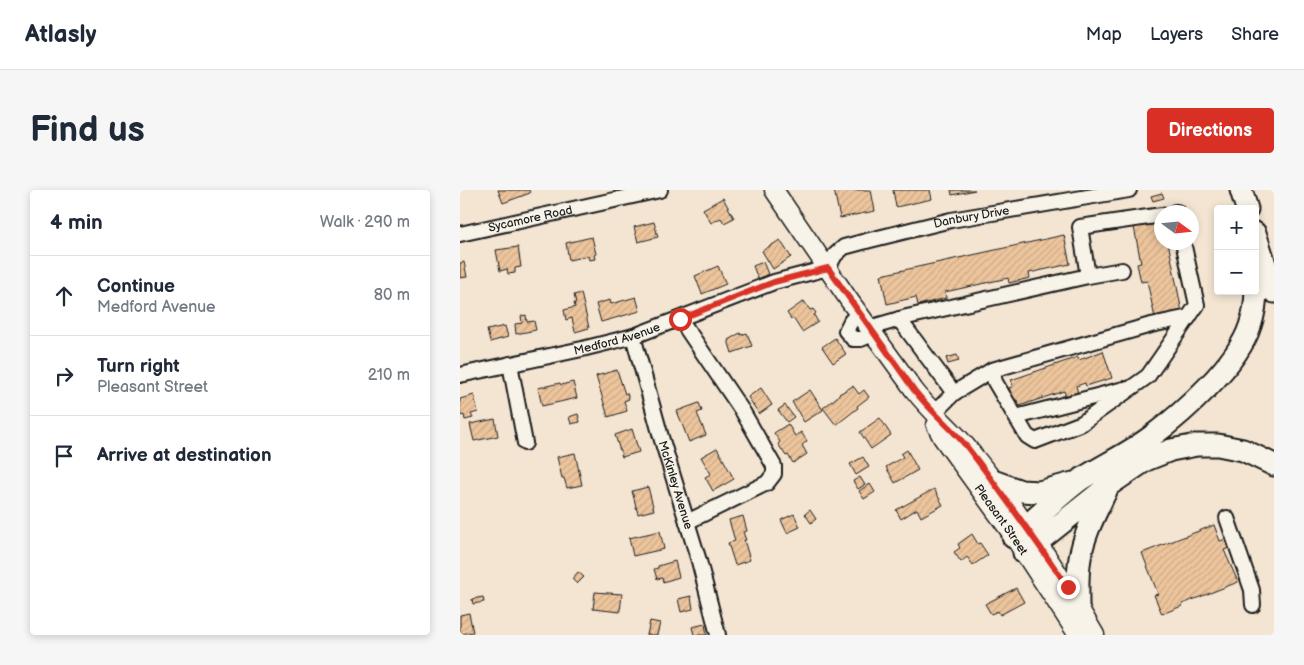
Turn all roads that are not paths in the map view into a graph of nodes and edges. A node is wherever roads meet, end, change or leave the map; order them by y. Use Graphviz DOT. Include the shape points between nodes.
graph roads {
  1 [pos="774,190"];
  2 [pos="1129,190"];
  3 [pos="1236,190"];
  4 [pos="1241,190"];
  5 [pos="652,191"];
  6 [pos="1074,195"];
  7 [pos="1240,205"];
  8 [pos="1247,205"];
  9 [pos="1154,215"];
  10 [pos="460,234"];
  11 [pos="1259,245"];
  12 [pos="1185,250"];
  13 [pos="828,268"];
  14 [pos="1122,270"];
  15 [pos="1088,276"];
  16 [pos="1274,292"];
  17 [pos="1255,295"];
  18 [pos="1189,317"];
  19 [pos="680,319"];
  20 [pos="899,319"];
  21 [pos="871,331"];
  22 [pos="633,336"];
  23 [pos="510,364"];
  24 [pos="992,370"];
  25 [pos="460,375"];
  26 [pos="1133,386"];
  27 [pos="954,393"];
  28 [pos="930,409"];
  29 [pos="1016,418"];
  30 [pos="526,444"];
  31 [pos="1274,466"];
  32 [pos="993,481"];
  33 [pos="1080,481"];
  34 [pos="1108,486"];
  35 [pos="1227,518"];
  36 [pos="687,522"];
  37 [pos="1025,540"];
  38 [pos="1253,605"];
  39 [pos="1078,606"];
  40 [pos="718,635"];
  41 [pos="1078,635"];
  42 [pos="1095,635"];
  1 -- 13 [label="main road, Pleasant Street"];
  2 -- 6 [label="street, Danbury Drive"];
  3 -- 7 [label="highway"];
  4 -- 8 [label="highway"];
  5 -- 10 [label="street, Sycamore Road"];
  6 -- 13 [label="street, Danbury Drive" via="951,220 844,247"];
  9 -- 15 [label="street" via="1080,227"];
  11 -- 16 [label="highway"];
  12 -- 18 [label="street" via="1197,305"];
  13 -- 19 [label="street, Medford Avenue" via="774,282"];
  13 -- 21 [label="main road, Pleasant Street"];
  14 -- 15 [label="street"];
  15 -- 20 [label="street"];
  17 -- 33 [label="highway" via="1250,328 1223,370 1152,437"];
  18 -- 24 [label="street"];
  18 -- 26 [label="street" via="1148,376"];
  19 -- 22 [label="street, Medford Avenue"];
  19 -- 36 [label="street" via="774,466 774,474 767,483"];
  20 -- 21 [label="street"];
  20 -- 27 [label="street"];
  21 -- 28 [label="main road, Pleasant Street"];
  22 -- 23 [label="street, Medford Avenue"];
  22 -- 36 [label="street, McKinley Avenue"];
  23 -- 25 [label="street, Medford Avenue"];
  23 -- 30 [label="street"];
  24 -- 27 [label="street"];
  24 -- 29 [label="street"];
  26 -- 29 [label="street"];
  26 -- 29 [label="street" via="1082,423 1035,441 1027,436"];
  27 -- 28 [label="street"];
  28 -- 32 [label="main road, Pleasant Street" via="965,445"];
  28 -- 37 [label="main road, Pleasant Street" via="942,437"];
  31 -- 34 [label="highway" via="1243,450 1197,445 1171,450 1146,460"];
  32 -- 33 [label="highway" via="1021,491 1038,492"];
  32 -- 37 [label="main road, Pleasant Street"];
  33 -- 37 [label="highway"];
  34 -- 37 [label="highway"];
  34 -- 39 [label="highway" via="1085,538 1080,558"];
  35 -- 38 [label="street" via="1252,590"];
  36 -- 40 [label="street, McKinley Avenue"];
  37 -- 39 [label="main road, Pleasant Street" via="1068,587"];
  37 -- 41 [label="main road, Pleasant Street"];
  39 -- 42 [label="main road, Pleasant Street"];
}
